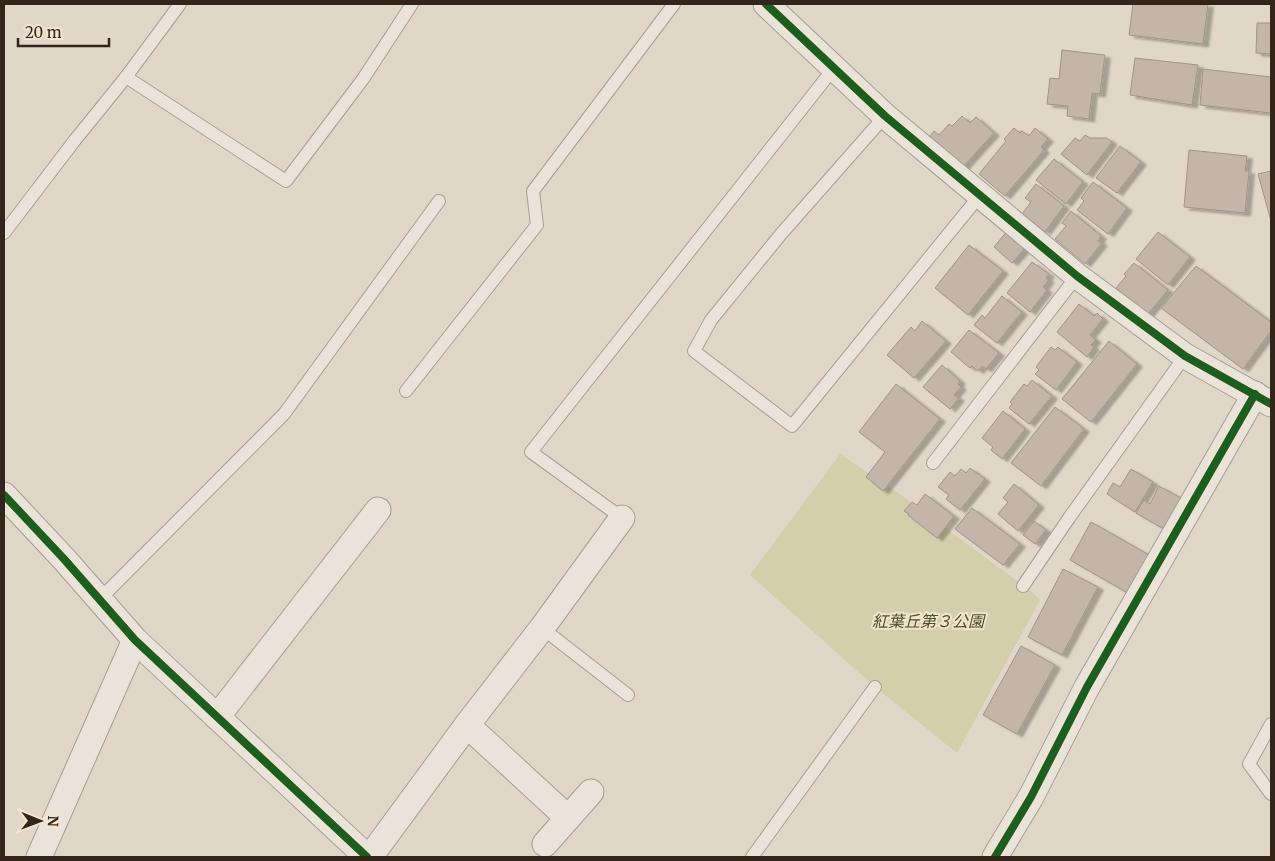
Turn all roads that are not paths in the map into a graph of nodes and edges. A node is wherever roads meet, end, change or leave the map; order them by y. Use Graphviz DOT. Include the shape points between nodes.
graph roads {
  1 [pos="180,4"];
  2 [pos="412,4"];
  3 [pos="674,4"];
  4 [pos="766,4"];
  5 [pos="834,68"];
  6 [pos="126,77"];
  7 [pos="885,116"];
  8 [pos="981,194"];
  9 [pos="439,200"];
  10 [pos="4,233"];
  11 [pos="1077,276"];
  12 [pos="1185,356"];
  13 [pos="406,391"];
  14 [pos="1263,399"];
  15 [pos="934,463"];
  16 [pos="4,495"];
  17 [pos="378,510"];
  18 [pos="622,518"];
  19 [pos="1023,586"];
  20 [pos="100,599"];
  21 [pos="542,628"];
  22 [pos="135,640"];
  23 [pos="875,687"];
  24 [pos="628,695"];
  25 [pos="217,716"];
  26 [pos="1271,724"];
  27 [pos="467,725"];
  28 [pos="591,792"];
  29 [pos="1271,794"];
  30 [pos="568,818"];
  31 [pos="545,844"];
  32 [pos="359,854"];
  33 [pos="39,857"];
  34 [pos="752,857"];
  35 [pos="995,857"];
  1 -- 6 [label="lane"];
  2 -- 6 [label="lane" via="363,79 286,181"];
  3 -- 13 [label="lane" via="533,191 537,225"];
  4 -- 5 [label="street"];
  5 -- 7 [label="street"];
  5 -- 18 [label="lane" via="531,452"];
  6 -- 10 [label="lane"];
  7 -- 8 [label="street"];
  7 -- 8 [label="lane" via="781,234 711,320 694,351 792,426"];
  8 -- 11 [label="street"];
  9 -- 20 [label="lane" via="284,414"];
  11 -- 12 [label="street"];
  11 -- 15 [label="lane"];
  12 -- 14 [label="street"];
  12 -- 19 [label="lane"];
  14 -- 35 [label="street" via="1087,687 1031,797"];
  16 -- 20 [label="street"];
  17 -- 25 [label="street"];
  18 -- 21 [label="street"];
  20 -- 22 [label="street"];
  21 -- 24 [label="lane"];
  21 -- 27 [label="street"];
  22 -- 25 [label="street"];
  22 -- 33 [label="street"];
  23 -- 34 [label="lane"];
  25 -- 32 [label="street"];
  26 -- 29 [label="lane" via="1248,764"];
  27 -- 30 [label="street"];
  27 -- 32 [label="street"];
  28 -- 30 [label="street"];
  30 -- 31 [label="street"];
}
